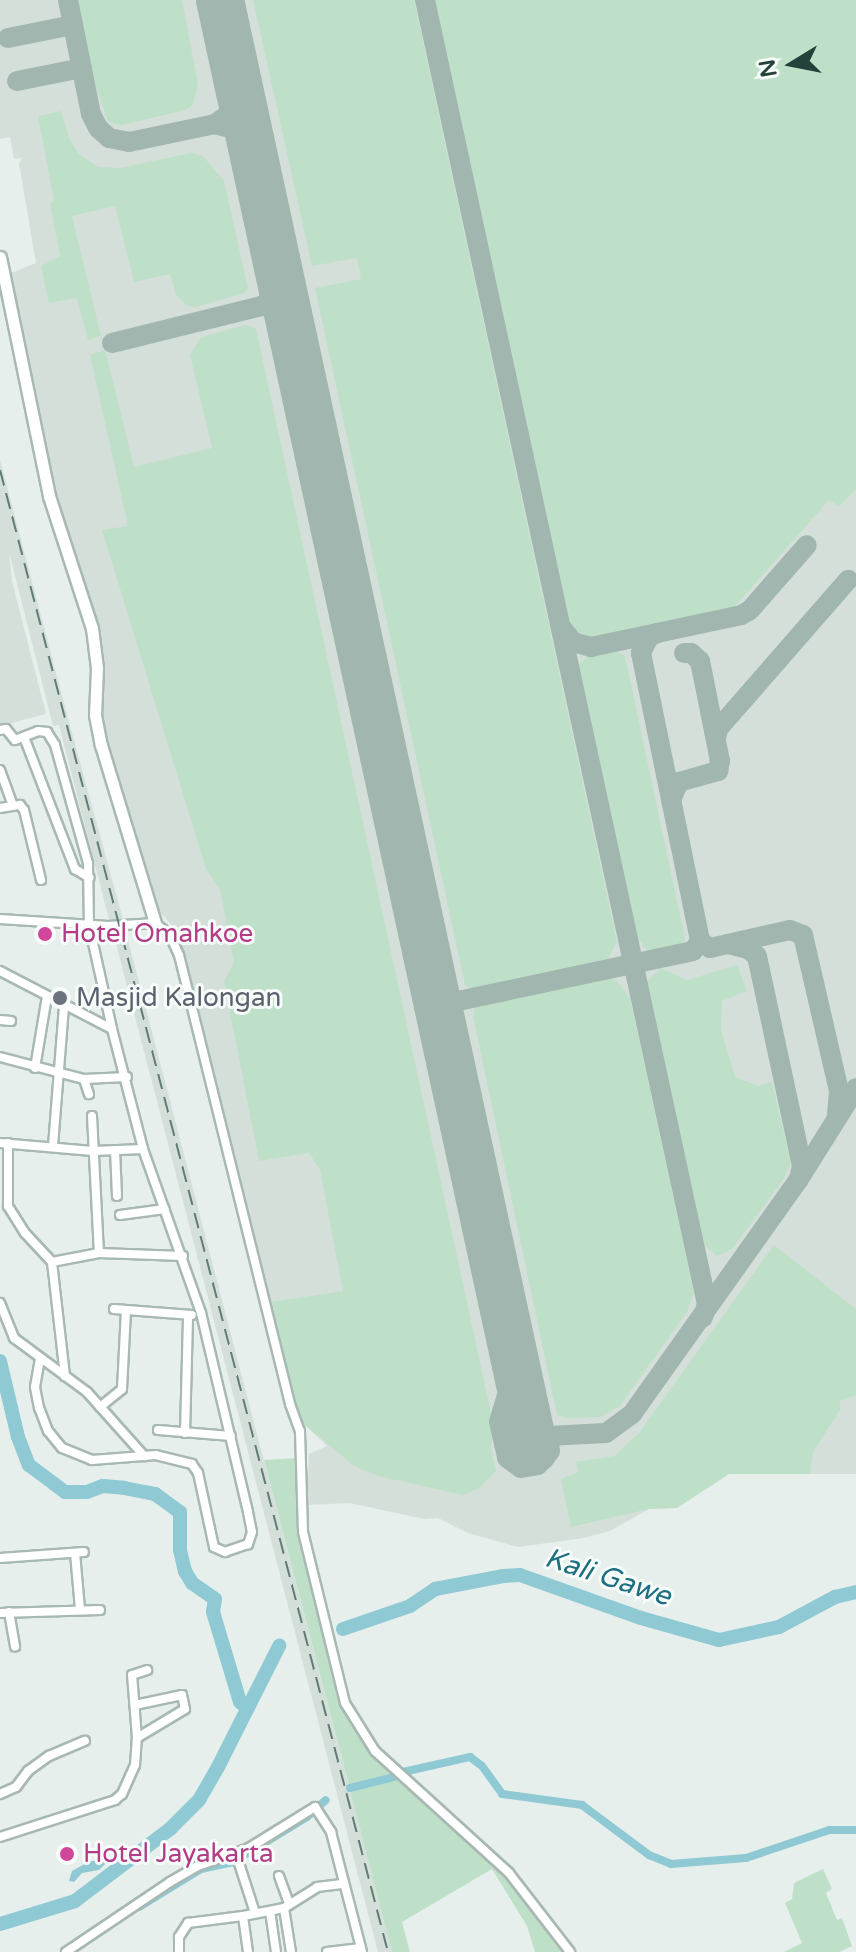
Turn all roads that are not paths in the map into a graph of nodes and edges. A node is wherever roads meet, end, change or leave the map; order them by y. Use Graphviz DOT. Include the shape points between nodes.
graph roads {
  1 [pos="0,257"];
  2 [pos="0,730"];
  3 [pos="24,737"];
  4 [pos="0,770"];
  5 [pos="13,806"];
  6 [pos="0,808"];
  7 [pos="90,878"];
  8 [pos="41,880"];
  9 [pos="0,919"];
  10 [pos="155,923"];
  11 [pos="89,925"];
  12 [pos="0,971"];
  13 [pos="47,996"];
  14 [pos="64,1005"];
  15 [pos="0,1020"];
  16 [pos="11,1021"];
  17 [pos="112,1029"];
  18 [pos="0,1057"];
  19 [pos="35,1068"];
  20 [pos="58,1073"];
  21 [pos="127,1077"];
  22 [pos="84,1079"];
  23 [pos="89,1094"];
  24 [pos="92,1116"];
  25 [pos="4,1143"];
  26 [pos="53,1146"];
  27 [pos="143,1149"];
  28 [pos="115,1150"];
  29 [pos="93,1151"];
  30 [pos="117,1196"];
  31 [pos="165,1209"];
  32 [pos="120,1215"];
  33 [pos="99,1253"];
  34 [pos="183,1256"];
  35 [pos="52,1262"];
  36 [pos="0,1303"];
  37 [pos="114,1309"];
  38 [pos="126,1310"];
  39 [pos="201,1313"];
  40 [pos="188,1316"];
  41 [pos="40,1358"];
  42 [pos="65,1376"];
  43 [pos="100,1407"];
  44 [pos="158,1430"];
  45 [pos="185,1433"];
  46 [pos="231,1436"];
  47 [pos="144,1456"];
  48 [pos="0,1558"];
  49 [pos="80,1609"];
  50 [pos="100,1610"];
  51 [pos="5,1613"];
  52 [pos="15,1646"];
  53 [pos="147,1670"];
  54 [pos="135,1705"];
  55 [pos="137,1738"];
  56 [pos="85,1741"];
  57 [pos="0,1794"];
  58 [pos="0,1837"];
  59 [pos="238,1858"];
  60 [pos="279,1876"];
  61 [pos="342,1884"];
  62 [pos="286,1906"];
  63 [pos="270,1911"];
  64 [pos="255,1913"];
  65 [pos="243,1916"];
  66 [pos="361,1950"];
  67 [pos="66,1952"];
  68 [pos="179,1952"];
  69 [pos="248,1952"];
  70 [pos="276,1952"];
  71 [pos="291,1952"];
  72 [pos="327,1952"];
  73 [pos="570,1952"];
  1 -- 10 [label="street" via="49,496 92,628 101,745"];
  2 -- 3 [label="street" via="6,729 13,740"];
  3 -- 7 [label="street" via="75,869"];
  3 -- 7 [label="street" via="43,731 51,736"];
  4 -- 5 [label="street"];
  5 -- 6 [label="street"];
  5 -- 8 [label="street" via="24,810"];
  7 -- 11 [label="street"];
  9 -- 11 [label="street"];
  10 -- 11 [label="street"];
  10 -- 73 [label="street" via="170,935 179,955 300,1431 301,1522 321,1616 353,1720 398,1775 509,1873"];
  11 -- 17 [label="street"];
  12 -- 13 [label="street"];
  13 -- 14 [label="street"];
  13 -- 19 [label="street"];
  14 -- 17 [label="street"];
  14 -- 20 [label="street"];
  15 -- 16 [label="street"];
  17 -- 21 [label="street"];
  18 -- 19 [label="street"];
  19 -- 20 [label="street"];
  20 -- 22 [label="street"];
  20 -- 26 [label="street"];
  21 -- 22 [label="street"];
  21 -- 27 [label="street"];
  22 -- 23 [label="street"];
  24 -- 29 [label="street"];
  25 -- 26 [label="street"];
  25 -- 35 [label="street" via="8,1206"];
  26 -- 29 [label="street"];
  27 -- 28 [label="street"];
  27 -- 31 [label="street"];
  28 -- 29 [label="street"];
  28 -- 30 [label="street"];
  29 -- 33 [label="street"];
  31 -- 32 [label="street"];
  31 -- 34 [label="street"];
  33 -- 34 [label="street"];
  33 -- 35 [label="street"];
  34 -- 39 [label="street"];
  35 -- 42 [label="street"];
  36 -- 41 [label="street" via="14,1338"];
  37 -- 38 [label="street"];
  38 -- 40 [label="street"];
  38 -- 43 [label="street" via="122,1389"];
  39 -- 40 [label="street"];
  39 -- 46 [label="street"];
  40 -- 45 [label="street"];
  41 -- 42 [label="street"];
  41 -- 47 [label="street" via="35,1387 39,1408 62,1448 92,1460"];
  42 -- 43 [label="street"];
  43 -- 47 [label="street"];
  44 -- 45 [label="street"];
  45 -- 46 [label="street"];
  46 -- 47 [label="street" via="252,1532 240,1550 214,1547 192,1464"];
  48 -- 49 [label="street" via="79,1552"];
  49 -- 50 [label="street"];
  49 -- 51 [label="street"];
  51 -- 52 [label="street"];
  53 -- 54 [label="street" via="132,1675"];
  54 -- 55 [label="street"];
  54 -- 55 [label="street" via="182,1695 185,1709"];
  55 -- 58 [label="street" via="133,1773 119,1798"];
  56 -- 57 [label="street" via="49,1756 16,1787"];
  59 -- 61 [label="street" via="317,1809 331,1832"];
  59 -- 64 [label="street"];
  59 -- 67 [label="street" via="187,1872"];
  60 -- 62 [label="street"];
  61 -- 62 [label="street" via="317,1887"];
  61 -- 66 [label="street"];
  62 -- 63 [label="street"];
  62 -- 71 [label="street"];
  63 -- 64 [label="street"];
  63 -- 70 [label="street"];
  64 -- 65 [label="street"];
  65 -- 68 [label="street" via="188,1923 179,1937"];
  65 -- 69 [label="street"];
  66 -- 72 [label="street"];
}
